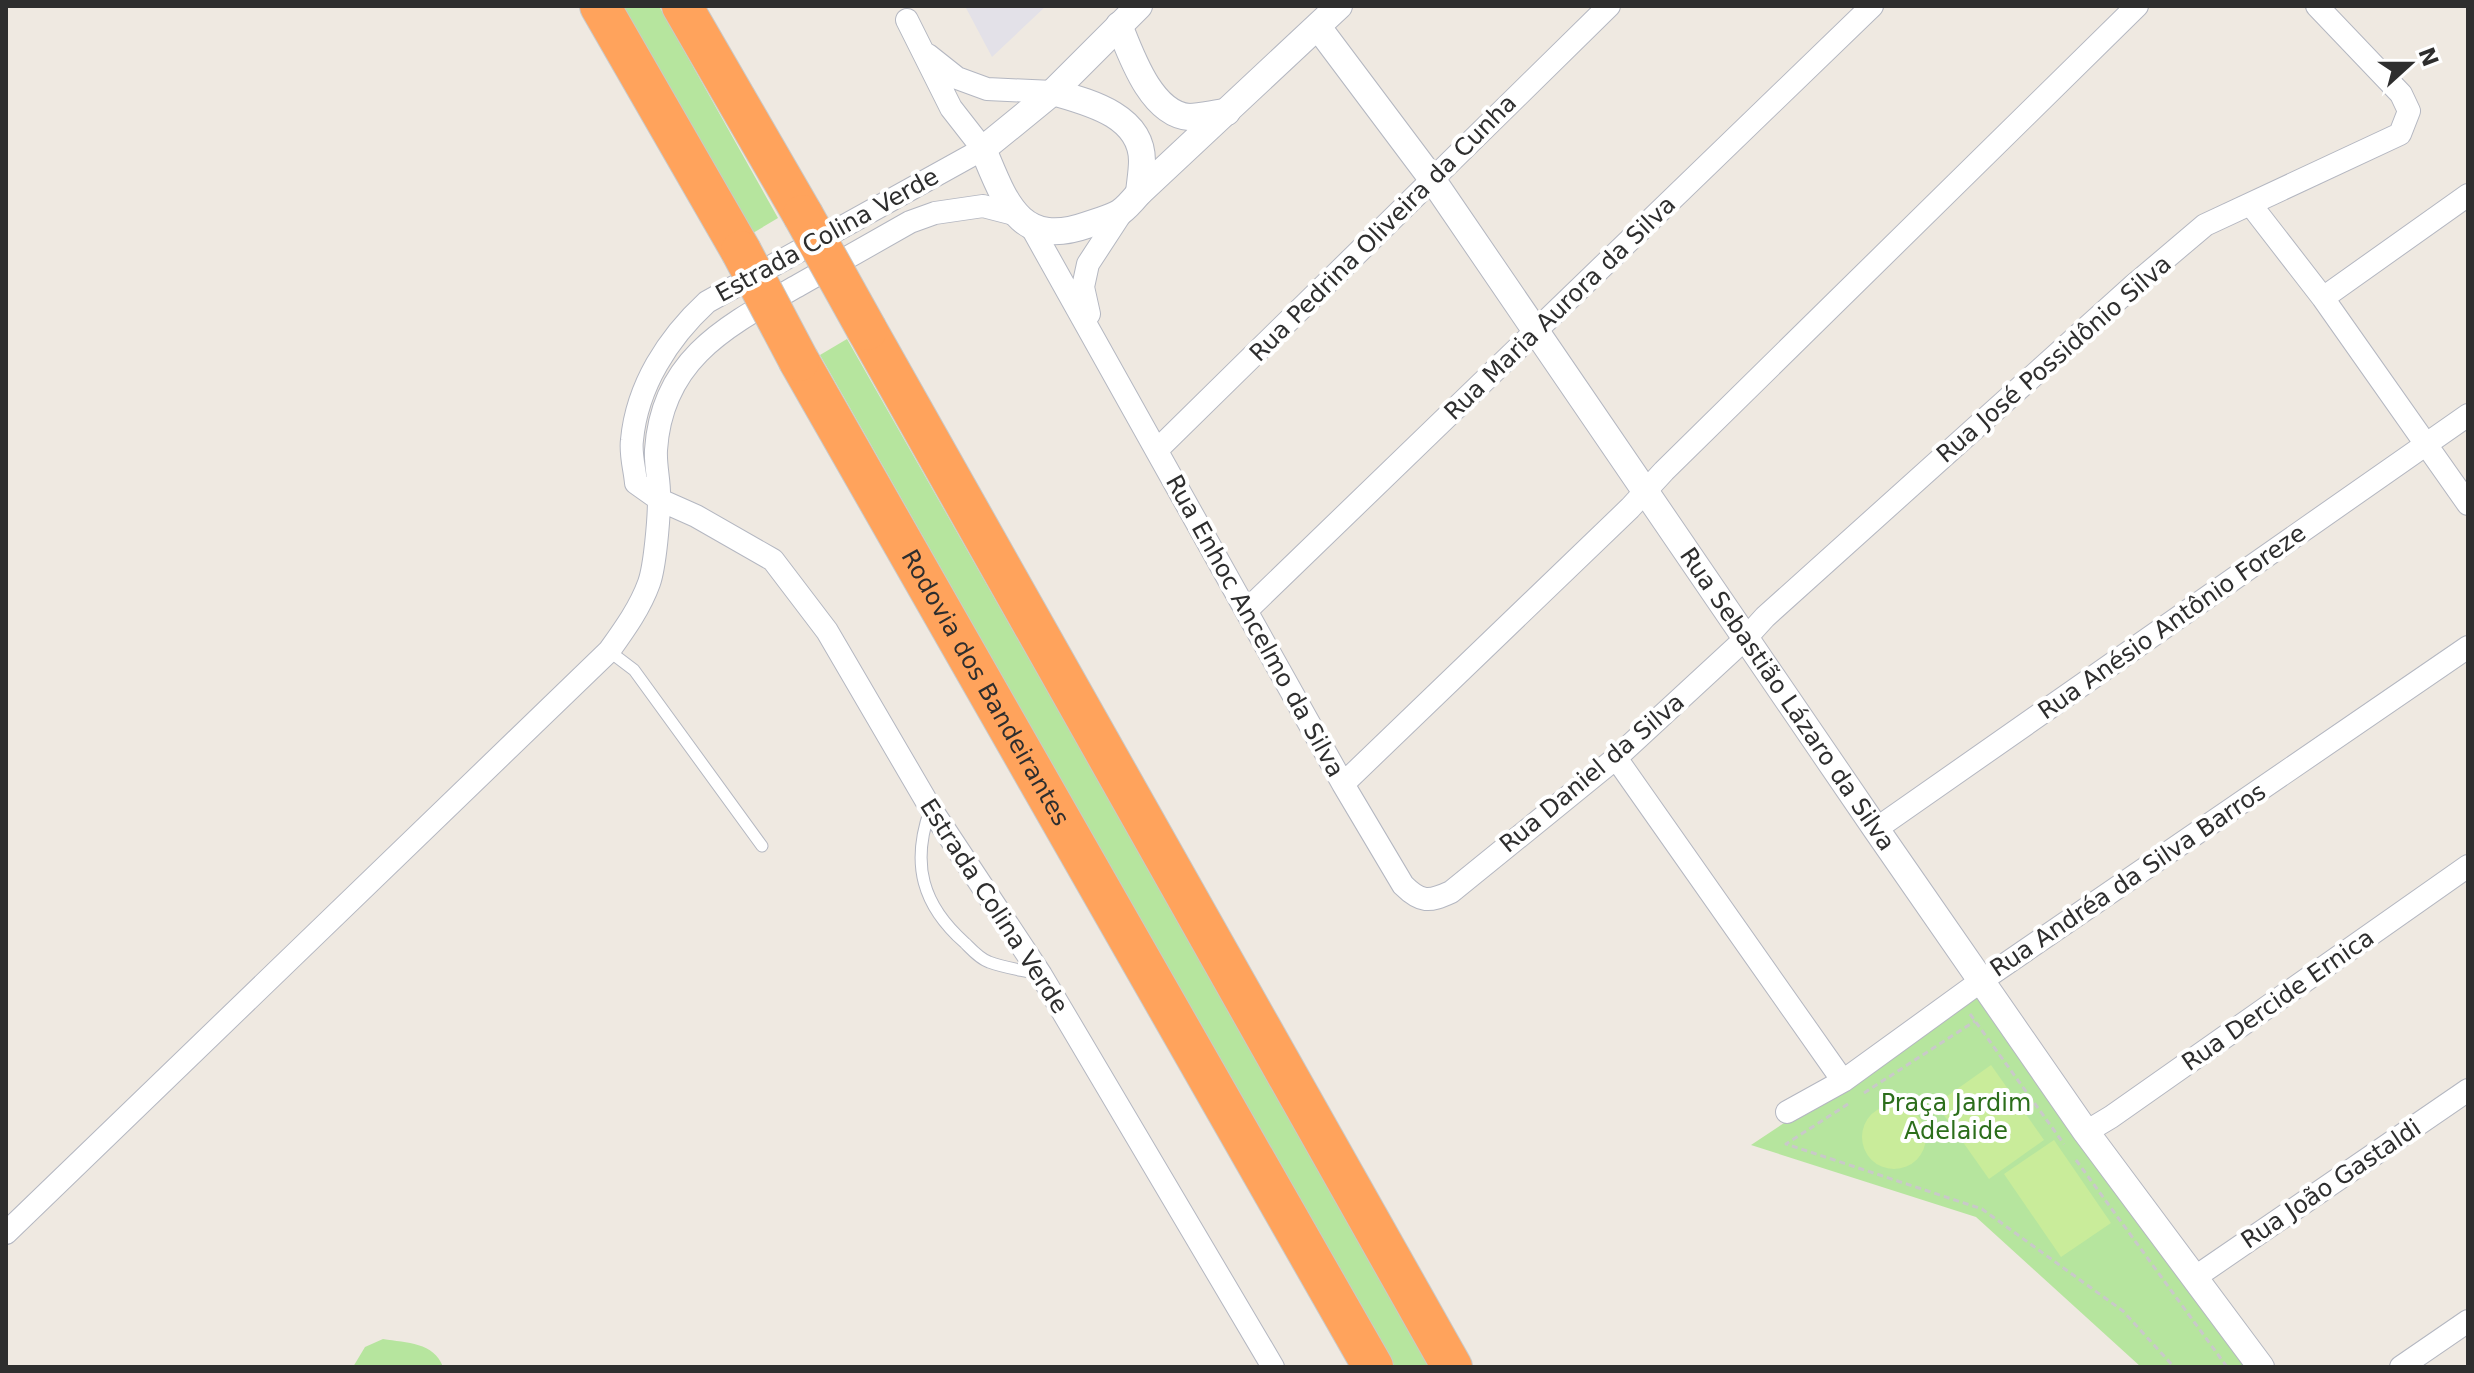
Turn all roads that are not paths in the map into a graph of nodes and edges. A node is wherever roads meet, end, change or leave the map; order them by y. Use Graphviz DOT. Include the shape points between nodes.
graph roads {
  1 [pos="600,6"];
  2 [pos="682,6"];
  3 [pos="1139,6"];
  4 [pos="1339,6"];
  5 [pos="1609,6"];
  6 [pos="1872,6"];
  7 [pos="2137,6"];
  8 [pos="2317,6"];
  9 [pos="907,20"];
  10 [pos="1119,25"];
  11 [pos="1318,27"];
  12 [pos="924,51"];
  13 [pos="1053,92"];
  14 [pos="1227,112"];
  15 [pos="983,149"];
  16 [pos="1432,179"];
  17 [pos="1139,193"];
  18 [pos="2468,195"];
  19 [pos="2251,205"];
  20 [pos="1120,215"];
  21 [pos="1023,221"];
  22 [pos="2323,298"];
  23 [pos="1536,331"];
  24 [pos="1093,335"];
  25 [pos="2468,415"];
  26 [pos="2426,444"];
  27 [pos="1157,450"];
  28 [pos="1645,490"];
  29 [pos="660,500"];
  30 [pos="2468,504"];
  31 [pos="1247,610"];
  32 [pos="1745,639"];
  33 [pos="2468,647"];
  34 [pos="609,651"];
  35 [pos="1616,758"];
  36 [pos="1343,784"];
  37 [pos="931,809"];
  38 [pos="1876,829"];
  39 [pos="762,846"];
  40 [pos="2468,866"];
  41 [pos="1433,900"];
  42 [pos="1041,975"];
  43 [pos="1981,981"];
  44 [pos="1843,1081"];
  45 [pos="2468,1090"];
  46 [pos="1787,1112"];
  47 [pos="2086,1132"];
  48 [pos="6,1233"];
  49 [pos="2194,1278"];
  50 [pos="2468,1321"];
  51 [pos="1273,1367"];
  52 [pos="1373,1367"];
  53 [pos="1452,1367"];
  54 [pos="2261,1367"];
  55 [pos="2401,1367"];
  1 -- 52 [label="highway, Rodovia dos Bandeirantes, bridge"];
  2 -- 53 [label="highway, bridge"];
  3 -- 10 [label="street"];
  4 -- 11 [label="street"];
  5 -- 16 [label="street, Rua Pedrina Oliveira da Cunha"];
  6 -- 23 [label="street, Rua Maria Aurora da Silva"];
  7 -- 28 [label="street"];
  8 -- 19 [label="street, Rua José Possidônio Silva" via="2401,94 2409,111 2400,134"];
  9 -- 12 [label="street"];
  10 -- 13 [label="street"];
  10 -- 14 [label="street" via="1136,69 1161,104 1187,117"];
  11 -- 14 [label="street"];
  11 -- 16 [label="street, Rua Sebastião Lázaro da Silva"];
  12 -- 13 [label="street" via="957,78 987,89"];
  12 -- 15 [label="street" via="951,108"];
  13 -- 15 [label="street"];
  13 -- 17 [label="street" via="1088,102 1126,123 1143,158"];
  14 -- 17 [label="street"];
  15 -- 21 [label="street" via="999,188"];
  15 -- 29 [label="street, Estrada Colina Verde" via="707,302 693,316 648,382 631,444 636,483"];
  16 -- 23 [label="street, Rua Sebastião Lázaro da Silva"];
  16 -- 27 [label="street, Rua Pedrina Oliveira da Cunha"];
  17 -- 20 [label="street"];
  18 -- 22 [label="street"];
  19 -- 22 [label="street"];
  19 -- 32 [label="street, Rua José Possidônio Silva" via="2205,225 2133,286"];
  20 -- 21 [label="street" via="1057,232"];
  20 -- 24 [label="street, Rua Enhoc Ancelmo da Silva" via="1088,264 1083,287"];
  21 -- 24 [label="street, Rua Enhoc Ancelmo da Silva"];
  21 -- 29 [label="street, Estrada Colina Verde" via="983,206 935,213 910,222 729,325 691,361 664,405 656,453"];
  22 -- 26 [label="street"];
  23 -- 28 [label="street, Rua Sebastião Lázaro da Silva"];
  23 -- 31 [label="street, Rua Maria Aurora da Silva"];
  24 -- 27 [label="street, Rua Enhoc Ancelmo da Silva"];
  25 -- 26 [label="street, Rua Anésio Antônio Foreze"];
  26 -- 30 [label="street"];
  26 -- 38 [label="street, Rua Anésio Antônio Foreze"];
  27 -- 31 [label="street, Rua Enhoc Ancelmo da Silva"];
  28 -- 32 [label="street, Rua Sebastião Lázaro da Silva"];
  28 -- 36 [label="street"];
  29 -- 34 [label="street" via="650,581"];
  29 -- 37 [label="street, Estrada Colina Verde" via="773,560 827,631"];
  31 -- 36 [label="street, Rua Enhoc Ancelmo da Silva"];
  32 -- 35 [label="street, Rua Daniel da Silva"];
  32 -- 38 [label="street, Rua Sebastião Lázaro da Silva"];
  33 -- 43 [label="street, Rua Andréa da Silva Barros"];
  34 -- 39 [label="lane" via="634,670"];
  34 -- 48 [label="street"];
  35 -- 41 [label="street, Rua Daniel da Silva" via="1451,892"];
  35 -- 44 [label="street"];
  36 -- 41 [label="street, Rua Enhoc Ancelmo da Silva" via="1403,885 1415,897"];
  37 -- 42 [label="street, Estrada Colina Verde"];
  37 -- 42 [label="lane" via="920,864 931,905 986,962"];
  38 -- 43 [label="street, Rua Sebastião Lázaro da Silva"];
  40 -- 47 [label="street, Rua Dercide Ernica"];
  42 -- 51 [label="street, Estrada Colina Verde"];
  43 -- 44 [label="street, Rua Andréa da Silva Barros"];
  43 -- 47 [label="street, Rua Sebastião Lázaro da Silva"];
  44 -- 46 [label="street, Rua Andréa da Silva Barros"];
  45 -- 49 [label="street, Rua João Gastaldi"];
  47 -- 49 [label="street, Rua Sebastião Lázaro da Silva"];
  49 -- 54 [label="street, Rua Sebastião Lázaro da Silva"];
  50 -- 55 [label="street"];
}
